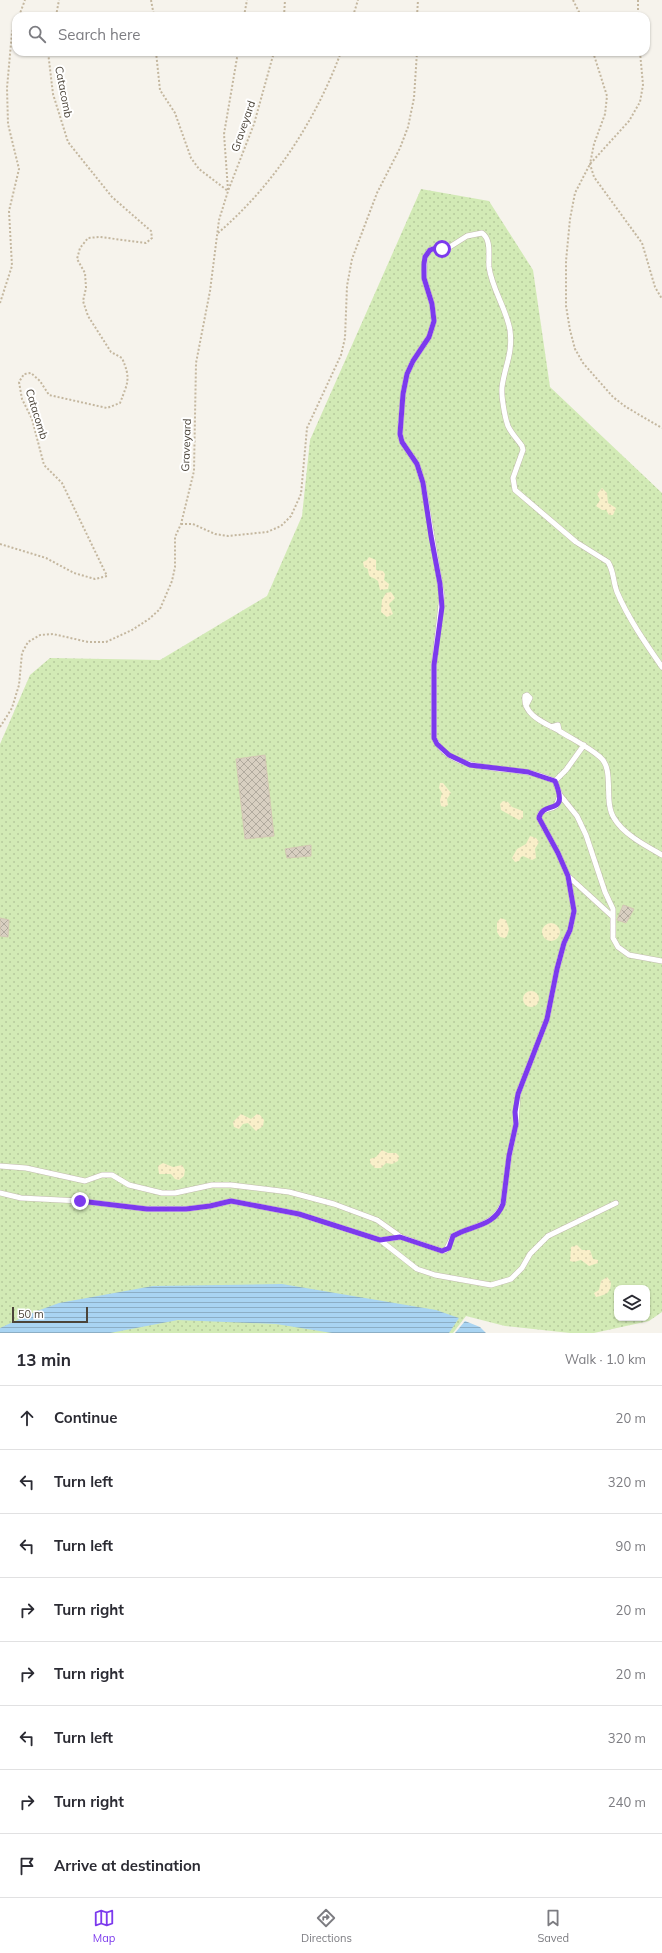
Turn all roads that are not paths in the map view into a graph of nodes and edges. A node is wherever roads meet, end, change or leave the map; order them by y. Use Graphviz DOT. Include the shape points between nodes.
graph roads {
  1 [pos="662,667"];
  2 [pos="526,706"];
  3 [pos="584,745"];
  4 [pos="555,781"];
  5 [pos="560,794"];
  6 [pos="662,856"];
  7 [pos="568,876"];
  8 [pos="613,917"];
  9 [pos="662,961"];
  10 [pos="0,1166"];
  11 [pos="0,1193"];
  12 [pos="616,1203"];
  13 [pos="400,1237"];
  14 [pos="380,1240"];
  1 -- 4 [label="lane" via="629,615 617,591 612,567 608,562 563,533 515,490 513,478 523,450 508,426 502,388 511,354 511,343 505,311 489,267 488,241 485,234 473,234 448,248 430,250 425,257 423,272 434,321 429,337 407,374 400,434 402,442 417,464 423,483 440,584 442,607 434,665 434,738 449,755 470,765 528,772"];
  2 -- 3 [label="lane" via="540,721 551,727 558,725 559,730"];
  3 -- 4 [label="lane"];
  3 -- 6 [label="lane" via="606,764 611,813 617,823"];
  4 -- 5 [label="lane"];
  5 -- 7 [label="lane" via="556,806 545,809 539,818"];
  5 -- 8 [label="lane" via="577,816 586,835 613,909"];
  7 -- 8 [label="lane"];
  7 -- 13 [label="lane" via="574,911 572,921 557,969 547,1019 518,1094 516,1124 500,1210 491,1221 453,1236 446,1250 442,1251"];
  8 -- 9 [label="lane" via="613,938 618,947 629,955"];
  10 -- 13 [label="lane" via="26,1168 85,1181 102,1175 112,1176 129,1185 162,1193 212,1185 289,1192 334,1204 377,1220"];
  11 -- 14 [label="lane" via="44,1200 80,1201 147,1209 186,1209 231,1201 299,1214"];
  12 -- 14 [label="lane" via="548,1236 511,1279 491,1285 435,1275 417,1269"];
  13 -- 14 [label="lane"];
}
